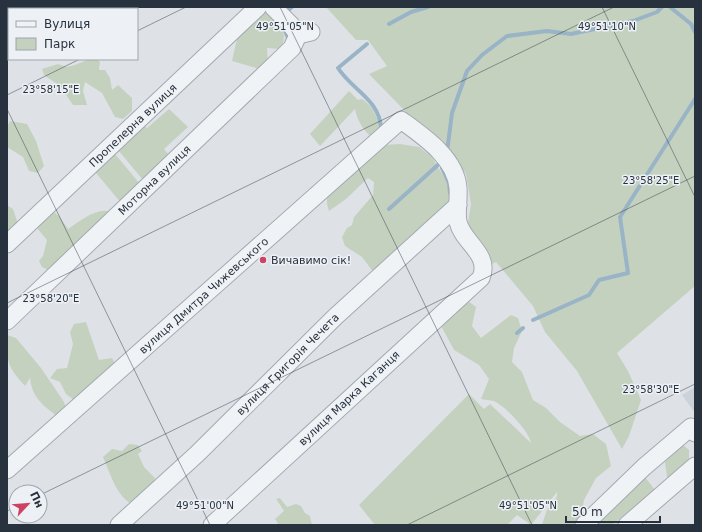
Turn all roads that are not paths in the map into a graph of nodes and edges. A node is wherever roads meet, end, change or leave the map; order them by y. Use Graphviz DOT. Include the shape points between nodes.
graph roads {
  1 [pos="258,7"];
  2 [pos="279,13"];
  3 [pos="458,205"];
  4 [pos="7,244"];
  5 [pos="7,322"];
  6 [pos="695,433"];
  7 [pos="695,466"];
  8 [pos="7,470"];
  9 [pos="119,525"];
  10 [pos="212,525"];
  11 [pos="584,525"];
  12 [pos="627,525"];
  1 -- 4 [label="street, Пропелерна вулиця"];
  2 -- 5 [label="street, Моторна вулиця" via="304,34 292,48"];
  3 -- 8 [label="street, вулиця Дмитра Чижевського" via="458,187 453,170 433,144 401,120"];
  3 -- 9 [label="street, вулиця Григорія Чечета" via="335,317 197,454"];
  3 -- 10 [label="street, вулиця Марка Каганця" via="458,221 465,237 480,254 484,270 480,278"];
  6 -- 11 [label="street" via="691,427 644,467"];
  7 -- 12 [label="street"];
}
